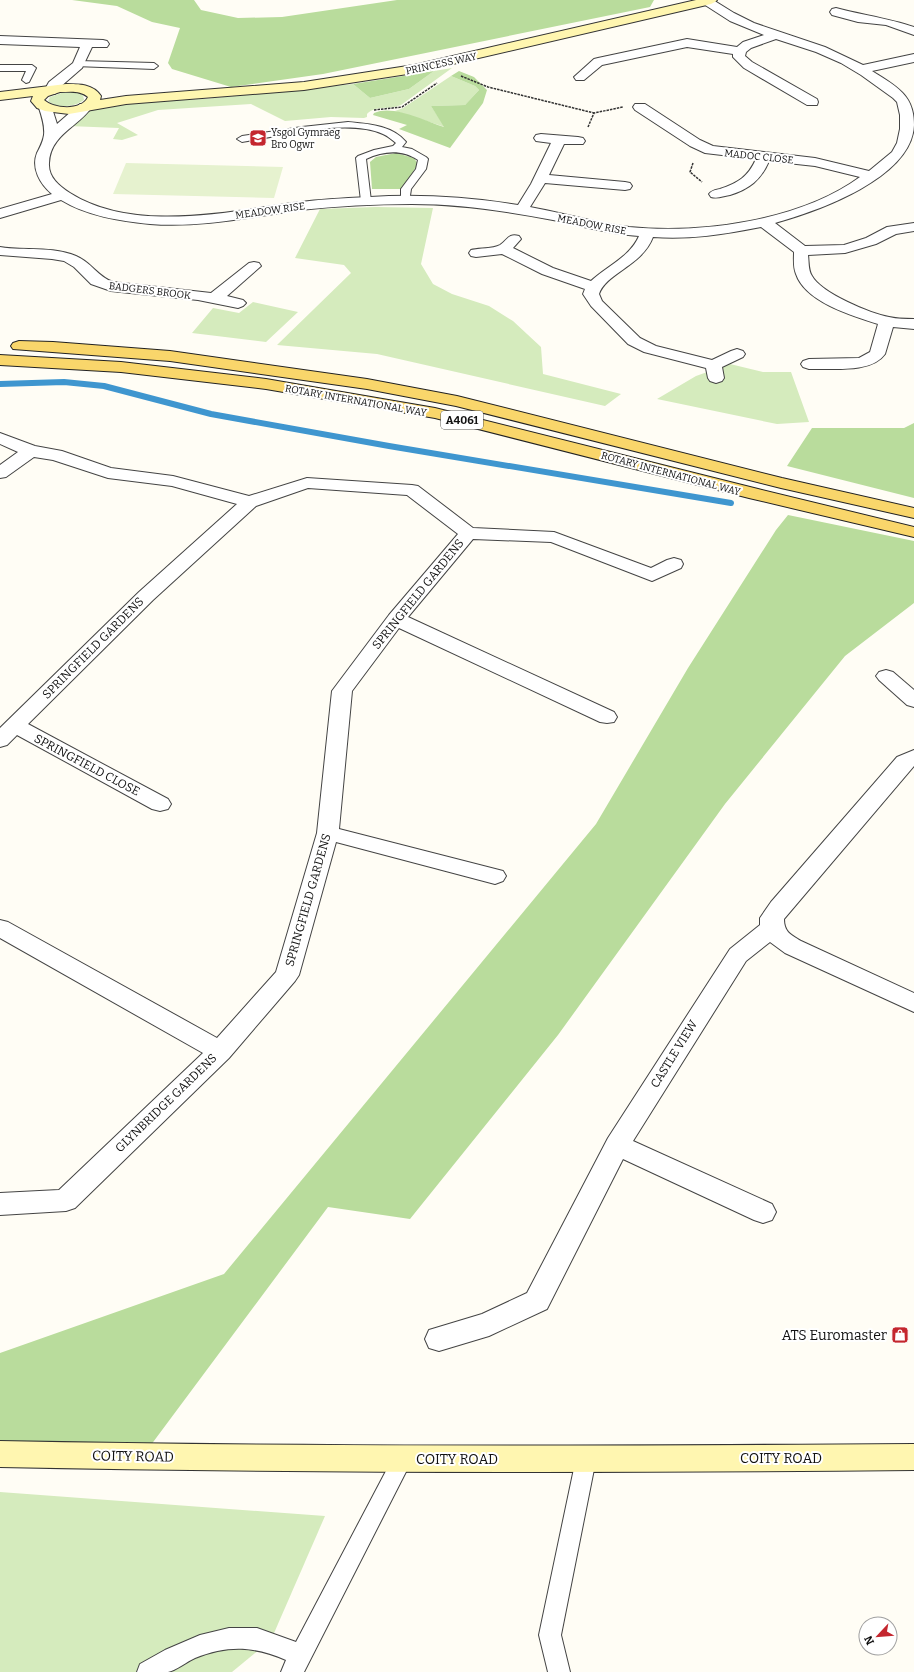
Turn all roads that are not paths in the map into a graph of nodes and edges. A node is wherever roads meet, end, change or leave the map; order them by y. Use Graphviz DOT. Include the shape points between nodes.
graph roads {
  1 [pos="708,1"];
  2 [pos="836,12"];
  3 [pos="914,32"];
  4 [pos="774,34"];
  5 [pos="0,40"];
  6 [pos="88,43"];
  7 [pos="103,44"];
  8 [pos="740,51"];
  9 [pos="914,58"];
  10 [pos="78,64"];
  11 [pos="154,66"];
  12 [pos="0,68"];
  13 [pos="863,69"];
  14 [pos="580,77"];
  15 [pos="26,80"];
  16 [pos="86,90"];
  17 [pos="50,91"];
  18 [pos="0,96"];
  19 [pos="166,96"];
  20 [pos="0,102"];
  21 [pos="812,102"];
  22 [pos="86,106"];
  23 [pos="640,107"];
  24 [pos="45,108"];
  25 [pos="653,115"];
  26 [pos="632,120"];
  27 [pos="51,137"];
  28 [pos="541,138"];
  29 [pos="242,139"];
  30 [pos="559,139"];
  31 [pos="578,141"];
  32 [pos="397,148"];
  33 [pos="898,154"];
  34 [pos="764,156"];
  35 [pos="914,158"];
  36 [pos="872,176"];
  37 [pos="542,179"];
  38 [pos="625,186"];
  39 [pos="716,194"];
  40 [pos="62,195"];
  41 [pos="406,200"];
  42 [pos="366,201"];
  43 [pos="521,210"];
  44 [pos="0,214"];
  45 [pos="764,222"];
  46 [pos="914,227"];
  47 [pos="647,233"];
  48 [pos="801,251"];
  49 [pos="476,252"];
  50 [pos="2,253"];
  51 [pos="254,266"];
  52 [pos="594,286"];
  53 [pos="215,298"];
  54 [pos="238,303"];
  55 [pos="887,322"];
  56 [pos="914,324"];
  57 [pos="0,346"];
  58 [pos="737,354"];
  59 [pos="0,360"];
  60 [pos="809,364"];
  61 [pos="0,438"];
  62 [pos="31,451"];
  63 [pos="0,473"];
  64 [pos="250,502"];
  65 [pos="914,513"];
  66 [pos="468,532"];
  67 [pos="914,532"];
  68 [pos="674,564"];
  69 [pos="396,619"];
  70 [pos="886,676"];
  71 [pos="914,701"];
  72 [pos="607,717"];
  73 [pos="7,733"];
  74 [pos="914,757"];
  75 [pos="160,804"];
  76 [pos="328,833"];
  77 [pos="495,876"];
  78 [pos="0,928"];
  79 [pos="772,928"];
  80 [pos="914,1003"];
  81 [pos="220,1051"];
  82 [pos="617,1145"];
  83 [pos="0,1204"];
  84 [pos="763,1212"];
  85 [pos="439,1339"];
  86 [pos="0,1454"];
  87 [pos="914,1457"];
  88 [pos="403,1458"];
  89 [pos="586,1459"];
  90 [pos="296,1663"];
  91 [pos="148,1672"];
  92 [pos="559,1672"];
  1 -- 4 [label="street, MEADOW RISE" via="738,20"];
  1 -- 19 [label="street, PRINCESS WAY" via="450,67 304,86"];
  2 -- 3 [label="street" via="888,22"];
  4 -- 8 [label="street" via="747,45"];
  4 -- 13 [label="street, MEADOW RISE" via="829,52"];
  5 -- 6 [label="street"];
  6 -- 7 [label="street"];
  6 -- 10 [label="street"];
  8 -- 14 [label="street" via="687,43 598,62"];
  8 -- 21 [label="street" via="739,57 748,64"];
  9 -- 13 [label="street"];
  10 -- 11 [label="lane"];
  10 -- 16 [label="street" via="80,80"];
  10 -- 17 [label="street"];
  12 -- 15 [label="lane" via="32,68"];
  13 -- 33 [label="street, MEADOW RISE" via="902,99 908,116 907,136"];
  16 -- 17 [label="street, PRINCESS WAY" via="68,88"];
  16 -- 19 [label="street, PRINCESS WAY"];
  16 -- 22 [label="street" via="95,96 92,103"];
  17 -- 18 [label="street, PRINCESS WAY"];
  17 -- 24 [label="street" via="38,98 37,102"];
  19 -- 22 [label="street, PRINCESS WAY"];
  20 -- 24 [label="street, PRINCESS WAY"];
  22 -- 24 [label="street, PRINCESS WAY" via="65,110"];
  22 -- 27 [label="street, MEADOW RISE"];
  23 -- 25 [label="street, MADOC CLOSE"];
  24 -- 27 [label="street, MEADOW RISE" via="51,121"];
  25 -- 26 [label="street"];
  25 -- 34 [label="street, MADOC CLOSE" via="702,147 722,152"];
  27 -- 40 [label="street, MEADOW RISE" via="42,159 43,174"];
  28 -- 30 [label="street"];
  29 -- 32 [label="lane" via="332,125 353,125 395,135 401,142"];
  30 -- 31 [label="street"];
  30 -- 37 [label="street"];
  32 -- 41 [label="lane" via="412,152 423,159 421,169 406,189"];
  32 -- 42 [label="lane" via="377,151 361,158"];
  33 -- 35 [label="street"];
  33 -- 36 [label="street, MEADOW RISE"];
  34 -- 36 [label="street, MADOC CLOSE" via="815,162"];
  34 -- 39 [label="street" via="758,172 751,180 741,187"];
  36 -- 45 [label="street, MEADOW RISE" via="818,206"];
  37 -- 38 [label="street" via="604,188"];
  37 -- 43 [label="street"];
  40 -- 42 [label="street, MEADOW RISE" via="104,212 162,220 201,219"];
  40 -- 44 [label="street"];
  41 -- 42 [label="street, MEADOW RISE"];
  41 -- 43 [label="street, MEADOW RISE" via="461,202"];
  43 -- 47 [label="street, MEADOW RISE" via="612,229"];
  45 -- 47 [label="street, MEADOW RISE" via="713,230"];
  45 -- 48 [label="street"];
  46 -- 48 [label="street" via="892,230 872,241 845,248"];
  47 -- 52 [label="street" via="635,254"];
  48 -- 55 [label="street" via="804,277 815,289 834,302"];
  49 -- 52 [label="street" via="509,244 549,273"];
  50 -- 53 [label="street, BADGERS BROOK" via="55,254 72,258 96,281 112,287"];
  51 -- 53 [label="street"];
  52 -- 58 [label="street" via="591,294 596,303 634,341 650,349 715,371"];
  53 -- 54 [label="street, BADGERS BROOK"];
  55 -- 56 [label="street"];
  55 -- 60 [label="street" via="876,354 862,362"];
  57 -- 65 [label="main road, ROTARY INTERNATIONAL WAY / A4061" via="54,347 170,356 367,384 457,401"];
  59 -- 67 [label="main road, ROTARY INTERNATIONAL WAY / A4061" via="121,367 266,384 435,413"];
  61 -- 62 [label="street"];
  62 -- 63 [label="street"];
  62 -- 64 [label="street" via="56,455 108,473 173,481"];
  64 -- 66 [label="street, SPRINGFIELD GARDENS" via="307,483 412,490"];
  64 -- 73 [label="street, SPRINGFIELD GARDENS" via="146,596"];
  66 -- 68 [label="street" via="554,537 652,575"];
  66 -- 69 [label="street, SPRINGFIELD GARDENS"];
  69 -- 72 [label="street"];
  69 -- 76 [label="street, SPRINGFIELD GARDENS" via="342,691"];
  70 -- 71 [label="street"];
  73 -- 75 [label="street, SPRINGFIELD CLOSE"];
  74 -- 79 [label="street" via="904,762 779,908 772,918"];
  76 -- 77 [label="street"];
  76 -- 81 [label="street, SPRINGFIELD GARDENS" via="287,974"];
  78 -- 81 [label="street, GLYNBRIDGE GARDENS"];
  79 -- 80 [label="street" via="779,938 793,947"];
  79 -- 82 [label="street, CASTLE VIEW" via="738,955"];
  81 -- 83 [label="street, GLYNBRIDGE GARDENS" via="66,1200"];
  82 -- 84 [label="street"];
  82 -- 85 [label="street, CASTLE VIEW" via="537,1301 489,1324"];
  86 -- 88 [label="street, COITY ROAD"];
  87 -- 89 [label="street, COITY ROAD"];
  88 -- 89 [label="street, COITY ROAD"];
  88 -- 90 [label="lane"];
  89 -- 92 [label="lane" via="550,1635"];
  90 -- 91 [label="lane" via="257,1639 220,1640 167,1659"];
}
